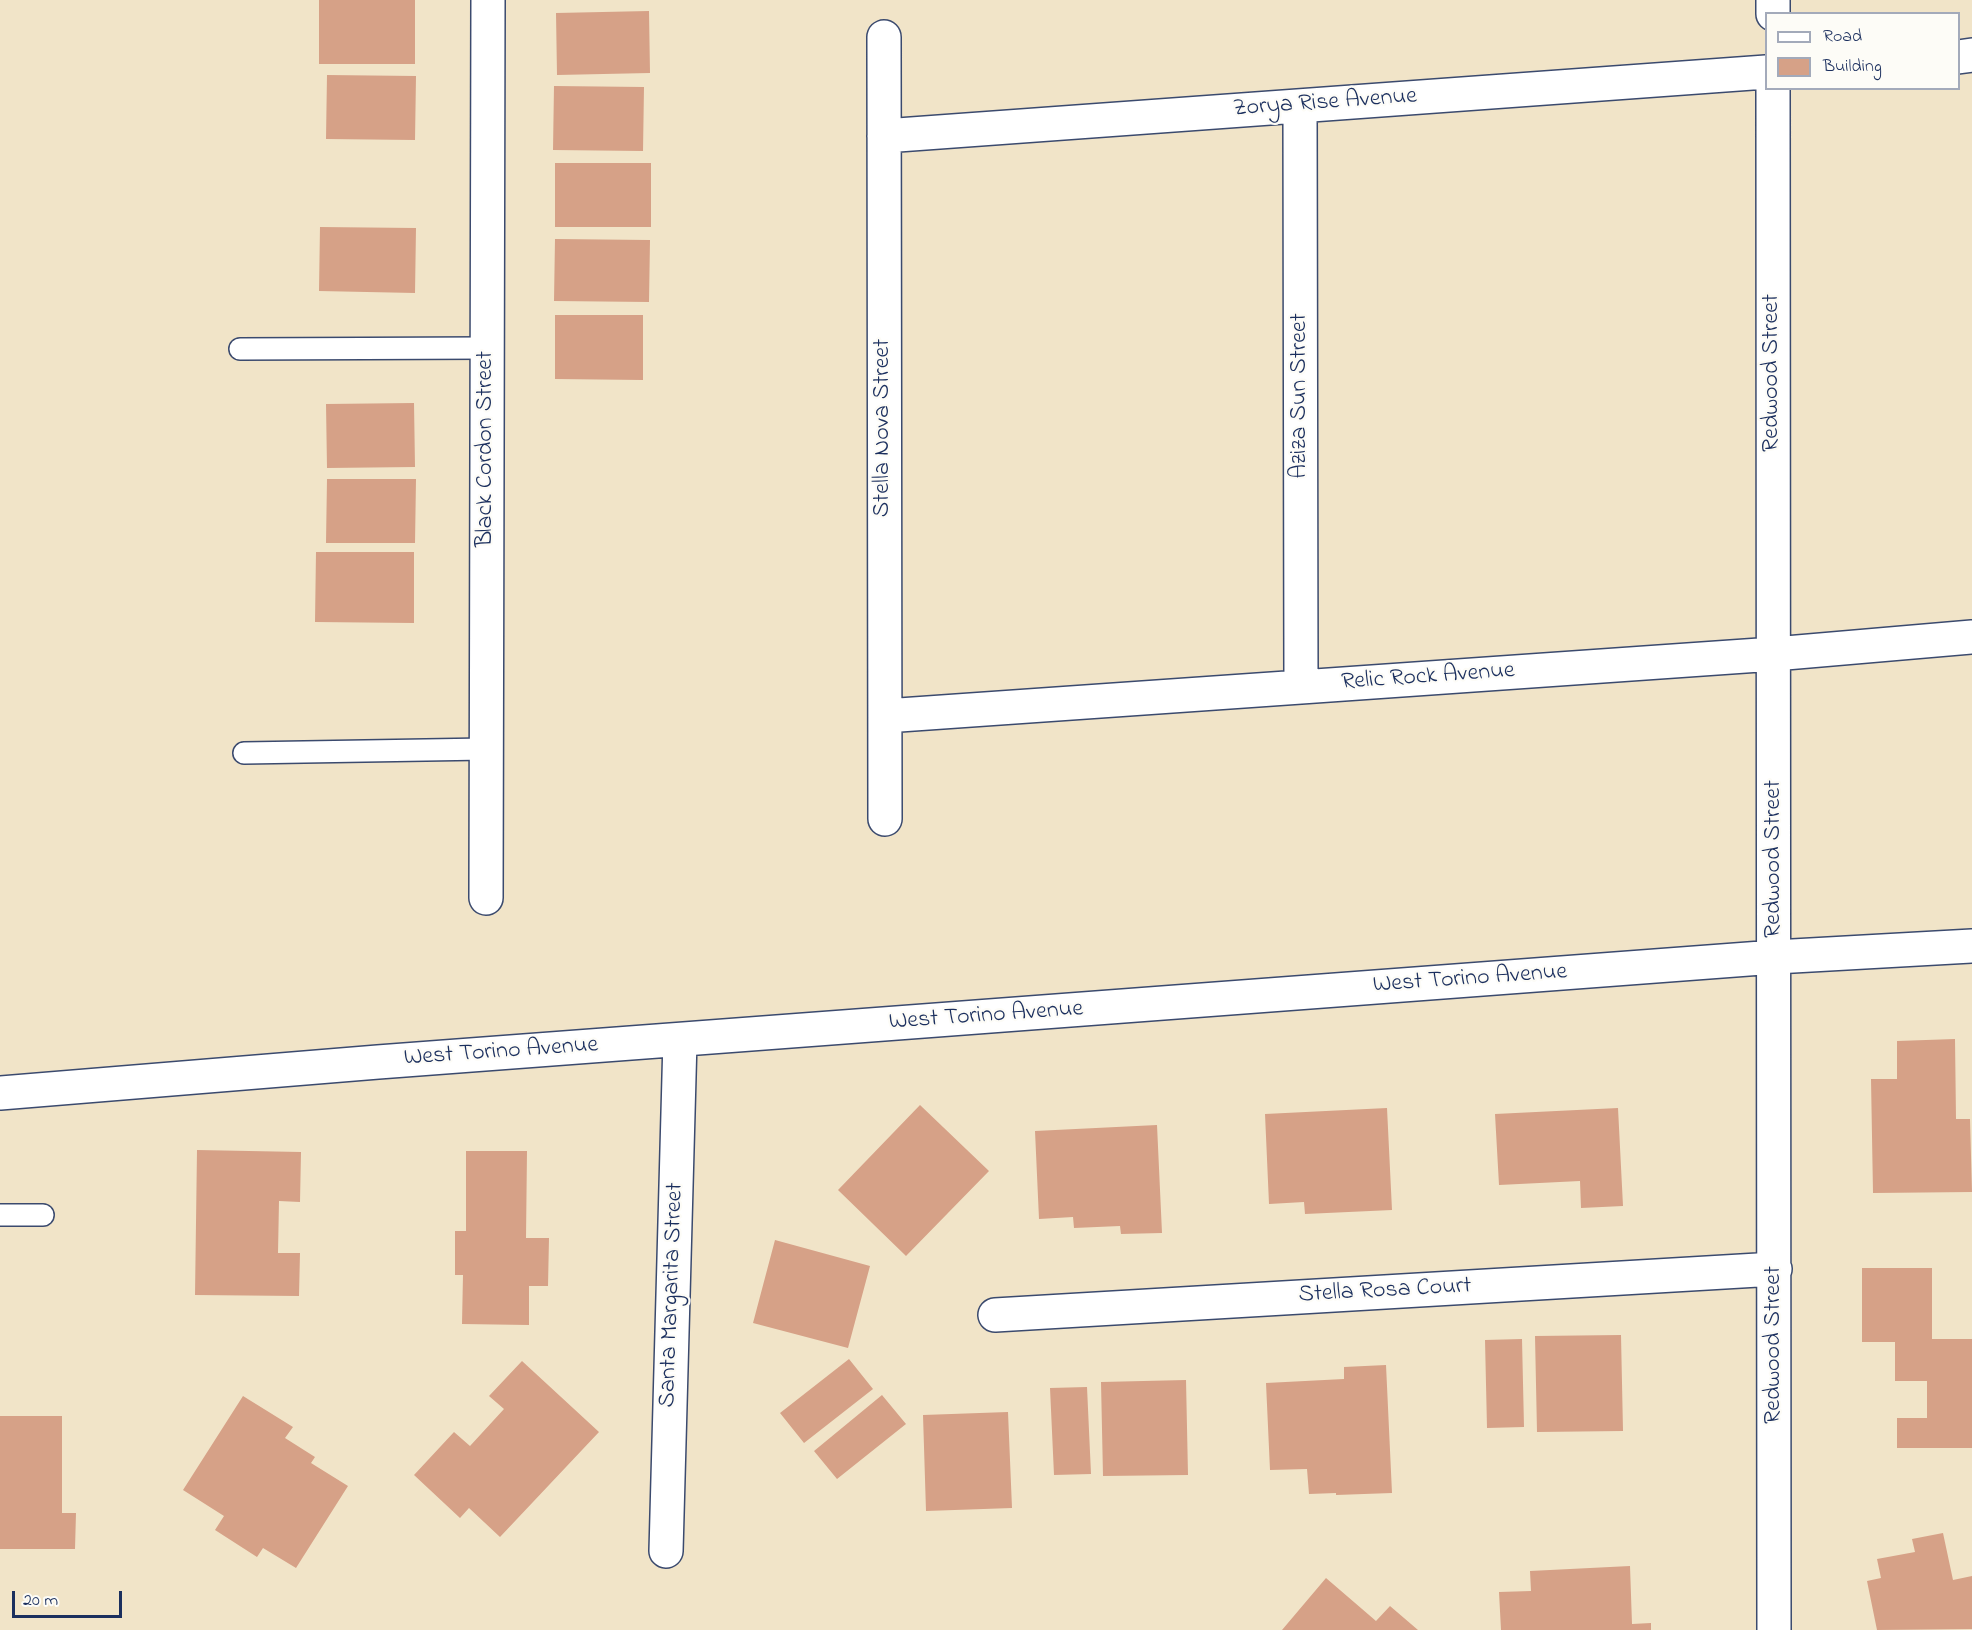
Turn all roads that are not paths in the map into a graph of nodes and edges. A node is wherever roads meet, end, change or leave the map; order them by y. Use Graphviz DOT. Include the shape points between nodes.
graph roads {
  1 [pos="488,0"];
  2 [pos="884,37"];
  3 [pos="1765,72"];
  4 [pos="1773,90"];
  5 [pos="1300,106"];
  6 [pos="884,136"];
  7 [pos="487,348"];
  8 [pos="240,349"];
  9 [pos="1972,637"];
  10 [pos="1774,654"];
  11 [pos="1301,687"];
  12 [pos="885,716"];
  13 [pos="486,749"];
  14 [pos="244,753"];
  15 [pos="885,819"];
  16 [pos="486,898"];
  17 [pos="1972,946"];
  18 [pos="1775,957"];
  19 [pos="680,1040"];
  20 [pos="0,1093"];
  21 [pos="0,1215"];
  22 [pos="43,1215"];
  23 [pos="1775,1269"];
  24 [pos="995,1315"];
  25 [pos="666,1551"];
  26 [pos="1774,1630"];
  1 -- 7 [label="street, Black Cordon Street"];
  2 -- 6 [label="street, Stella Nova Street"];
  3 -- 5 [label="street, Zorya Rise Avenue"];
  4 -- 10 [label="street, Redwood Street"];
  5 -- 6 [label="street, Zorya Rise Avenue"];
  5 -- 11 [label="street, Aziza Sun Street"];
  6 -- 12 [label="street, Stella Nova Street"];
  7 -- 8 [label="lane"];
  7 -- 13 [label="street, Black Cordon Street"];
  9 -- 10 [label="street, Relic Rock Avenue"];
  10 -- 11 [label="street, Relic Rock Avenue"];
  10 -- 18 [label="street, Redwood Street"];
  11 -- 12 [label="street, Relic Rock Avenue"];
  12 -- 15 [label="street, Stella Nova Street"];
  13 -- 14 [label="lane"];
  13 -- 16 [label="street, Black Cordon Street"];
  17 -- 18 [label="street, West Torino Avenue"];
  18 -- 19 [label="street, West Torino Avenue"];
  18 -- 23 [label="street, Redwood Street"];
  19 -- 20 [label="street, West Torino Avenue"];
  19 -- 25 [label="street, Santa Margarita Street"];
  21 -- 22 [label="lane"];
  23 -- 24 [label="street, Stella Rosa Court"];
  23 -- 26 [label="street, Redwood Street"];
}
